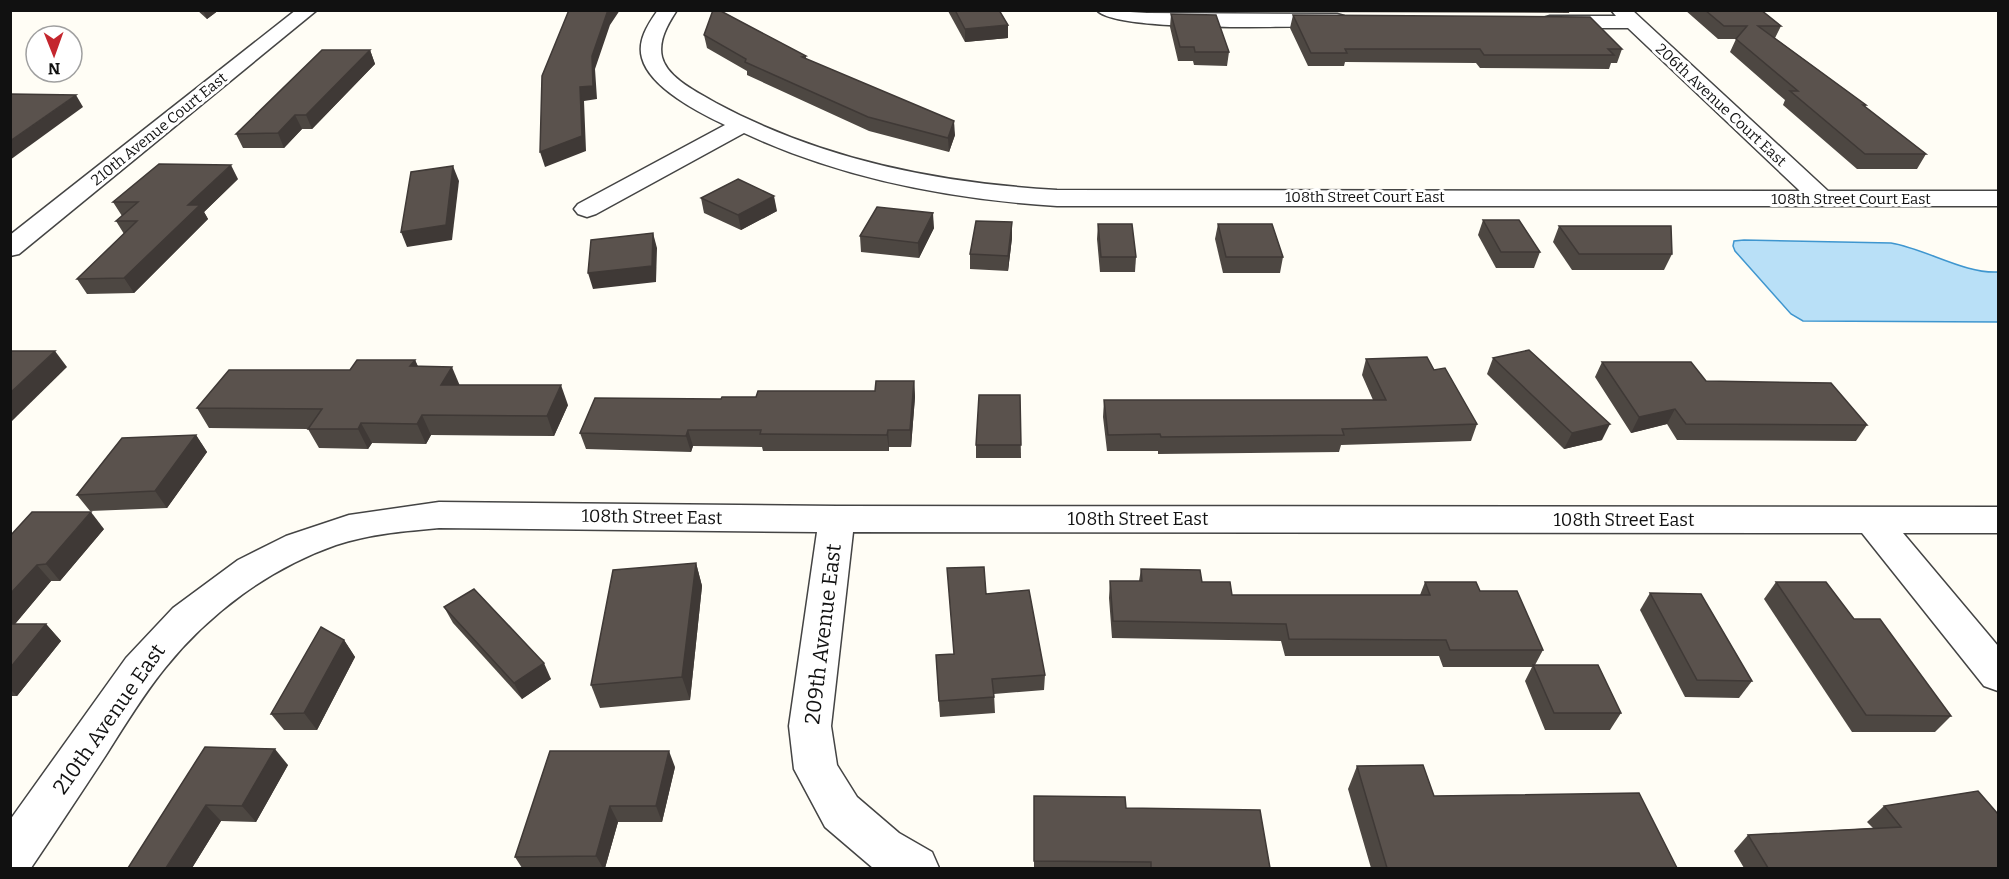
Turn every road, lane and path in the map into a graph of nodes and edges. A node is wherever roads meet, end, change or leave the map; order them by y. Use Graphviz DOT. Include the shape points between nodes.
graph roads {
  1 [pos="308,10"];
  2 [pos="668,10"];
  3 [pos="1106,10"];
  4 [pos="1626,16"];
  5 [pos="1360,21"];
  6 [pos="1526,22"];
  7 [pos="742,125"];
  8 [pos="1821,198"];
  9 [pos="1998,199"];
  10 [pos="587,209"];
  11 [pos="10,248"];
  12 [pos="837,519"];
  13 [pos="1872,520"];
  14 [pos="1998,520"];
  15 [pos="282,553"];
  16 [pos="1998,674"];
  17 [pos="10,860"];
  18 [pos="915,868"];
  1 -- 11 [label="street, 210th Avenue Court East"];
  2 -- 7 [label="street" via="651,42 654,64 687,95"];
  3 -- 5 [label="street" via="1147,19"];
  4 -- 6 [label="street"];
  4 -- 8 [label="street, 206th Avenue Court East"];
  7 -- 8 [label="street, 108th Street Court East" via="887,176 1027,196"];
  7 -- 10 [label="street"];
  8 -- 9 [label="street, 108th Street Court East"];
  12 -- 13 [label="street, 108th Street East"];
  12 -- 15 [label="street, 108th Street East" via="439,515 349,528"];
  12 -- 18 [label="street, 209th Avenue East" via="810,726 816,769 841,812 883,849"];
  13 -- 14 [label="street, 108th Street East"];
  13 -- 16 [label="street"];
  15 -- 17 [label="street, 210th Avenue East" via="219,591 166,639 128,687"];
}
